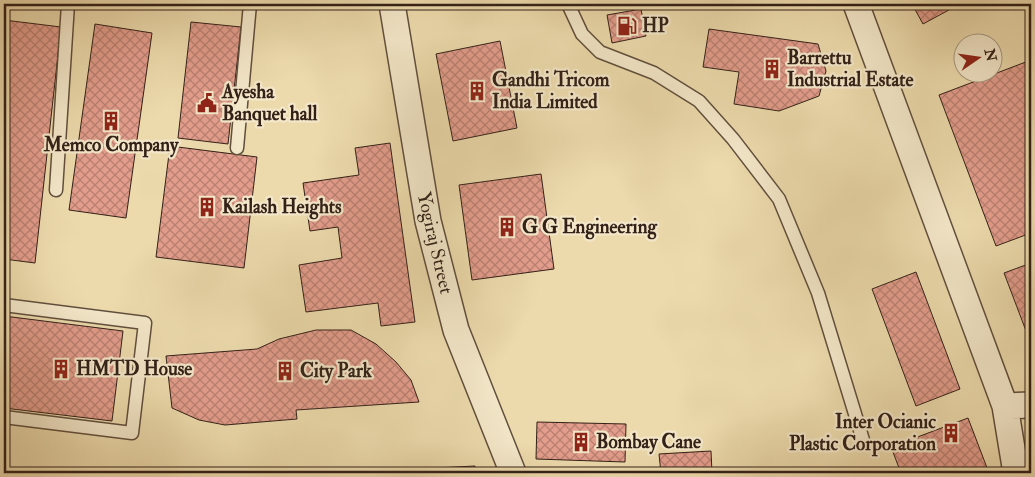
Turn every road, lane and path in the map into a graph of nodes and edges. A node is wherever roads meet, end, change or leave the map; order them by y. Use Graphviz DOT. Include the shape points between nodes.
graph roads {
  1 [pos="68,4"];
  2 [pos="250,4"];
  3 [pos="392,4"];
  4 [pos="568,4"];
  5 [pos="856,4"];
  6 [pos="237,148"];
  7 [pos="56,190"];
  8 [pos="4,305"];
  9 [pos="1031,404"];
  10 [pos="1005,406"];
  11 [pos="4,417"];
  12 [pos="862,440"];
  13 [pos="513,473"];
  14 [pos="1016,473"];
  1 -- 7 [label="lane"];
  2 -- 6 [label="lane"];
  3 -- 13 [label="street, Yogiraj Street" via="428,221 449,303 456,330"];
  4 -- 12 [label="lane" via="582,34 600,52 654,73 699,101 734,139 779,199 818,293"];
  5 -- 10 [label="street"];
  8 -- 11 [label="lane" via="145,323 132,433"];
  9 -- 10 [label="street"];
  10 -- 14 [label="street"];
}
